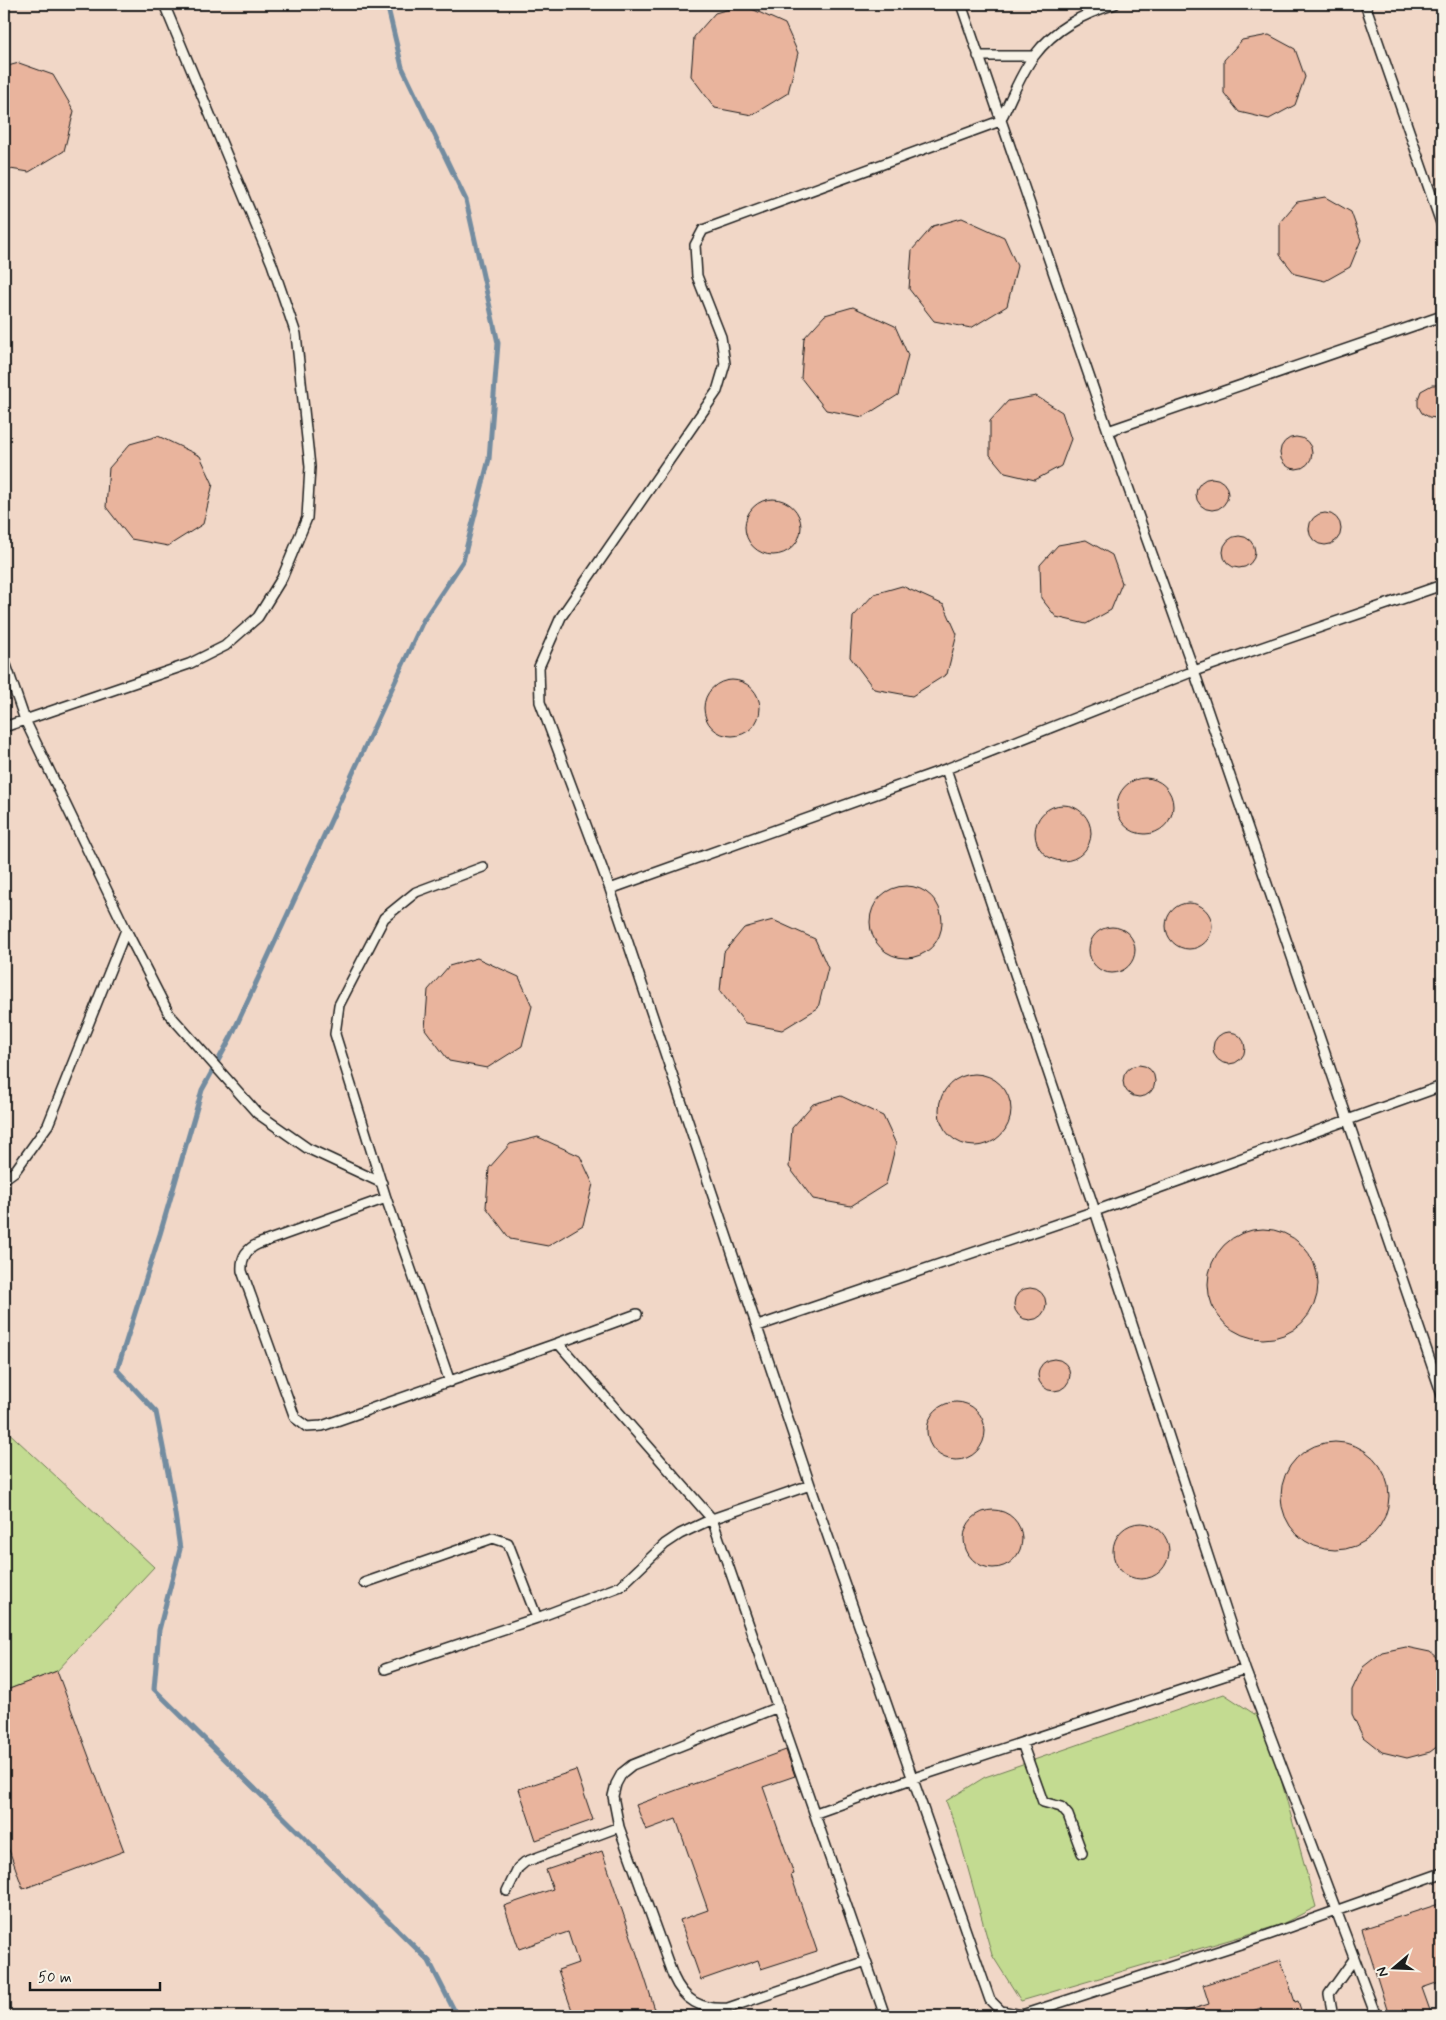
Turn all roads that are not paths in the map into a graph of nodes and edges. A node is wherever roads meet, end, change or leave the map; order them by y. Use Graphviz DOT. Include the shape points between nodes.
graph roads {
  1 [pos="164,4"];
  2 [pos="961,4"];
  3 [pos="1115,4"];
  4 [pos="1365,4"];
  5 [pos="978,56"];
  6 [pos="1034,56"];
  7 [pos="1000,122"];
  8 [pos="1442,226"];
  9 [pos="1442,316"];
  10 [pos="1108,431"];
  11 [pos="1442,585"];
  12 [pos="4,659"];
  13 [pos="1194,671"];
  14 [pos="25,720"];
  15 [pos="4,727"];
  16 [pos="946,769"];
  17 [pos="483,867"];
  18 [pos="610,889"];
  19 [pos="126,930"];
  20 [pos="1442,1086"];
  21 [pos="1348,1120"];
  22 [pos="4,1179"];
  23 [pos="382,1183"];
  24 [pos="386,1198"];
  25 [pos="1096,1211"];
  26 [pos="637,1314"];
  27 [pos="758,1326"];
  28 [pos="558,1343"];
  29 [pos="450,1382"];
  30 [pos="1442,1395"];
  31 [pos="810,1485"];
  32 [pos="712,1519"];
  33 [pos="364,1583"];
  34 [pos="536,1618"];
  35 [pos="385,1668"];
  36 [pos="1245,1669"];
  37 [pos="778,1707"];
  38 [pos="1022,1743"];
  39 [pos="914,1778"];
  40 [pos="816,1813"];
  41 [pos="619,1827"];
  42 [pos="1082,1853"];
  43 [pos="1442,1873"];
  44 [pos="507,1891"];
  45 [pos="1338,1909"];
  46 [pos="1354,1959"];
  47 [pos="866,1961"];
  48 [pos="885,2016"];
  49 [pos="1334,2016"];
  50 [pos="1376,2016"];
  1 -- 14 [label="lane" via="272,264 296,334 310,467 307,518 282,578 268,602 258,617 225,646 189,664"];
  2 -- 5 [label="lane"];
  3 -- 6 [label="lane" via="1090,12 1061,28"];
  4 -- 8 [label="lane"];
  5 -- 6 [label="lane"];
  5 -- 7 [label="lane"];
  6 -- 7 [label="lane"];
  7 -- 10 [label="lane"];
  7 -- 18 [label="lane" via="703,230 695,245 697,276 721,337 725,364 717,391 561,616 539,667 540,702"];
  9 -- 10 [label="lane"];
  10 -- 13 [label="lane"];
  11 -- 13 [label="lane"];
  12 -- 14 [label="lane"];
  13 -- 16 [label="lane"];
  13 -- 21 [label="lane"];
  14 -- 15 [label="lane"];
  14 -- 19 [label="lane"];
  16 -- 18 [label="lane"];
  16 -- 25 [label="lane"];
  17 -- 23 [label="lane" via="416,892 384,918 339,1005 335,1034 338,1052"];
  18 -- 27 [label="lane"];
  19 -- 22 [label="lane" via="48,1125 15,1171"];
  19 -- 23 [label="lane" via="169,1014 257,1113 307,1148"];
  20 -- 21 [label="lane"];
  21 -- 25 [label="lane"];
  21 -- 30 [label="lane"];
  23 -- 24 [label="lane"];
  24 -- 29 [label="lane"];
  24 -- 29 [label="lane" via="258,1244 246,1251 243,1257 242,1271 291,1412 300,1424 315,1428"];
  25 -- 27 [label="lane"];
  25 -- 36 [label="lane"];
  26 -- 28 [label="lane"];
  27 -- 31 [label="lane"];
  28 -- 29 [label="lane"];
  28 -- 32 [label="lane"];
  31 -- 32 [label="lane"];
  31 -- 39 [label="lane"];
  32 -- 34 [label="lane" via="665,1544 621,1586"];
  32 -- 37 [label="lane"];
  33 -- 34 [label="lane" via="494,1538 508,1543"];
  34 -- 35 [label="lane"];
  36 -- 38 [label="lane"];
  36 -- 45 [label="lane"];
  37 -- 40 [label="lane"];
  37 -- 41 [label="lane" via="632,1765 622,1774 613,1796"];
  38 -- 39 [label="lane"];
  38 -- 42 [label="lane" via="1043,1802 1061,1807 1068,1816"];
  39 -- 40 [label="lane"];
  39 -- 45 [label="lane" via="990,2000 1001,2011 1022,2016 1268,1936"];
  40 -- 47 [label="lane"];
  41 -- 44 [label="lane" via="525,1862 518,1868"];
  41 -- 47 [label="lane" via="672,1976 683,1994 700,2006 728,2008"];
  43 -- 45 [label="lane"];
  45 -- 46 [label="lane"];
  46 -- 49 [label="lane" via="1330,1994"];
  46 -- 50 [label="lane"];
  47 -- 48 [label="lane"];
}
